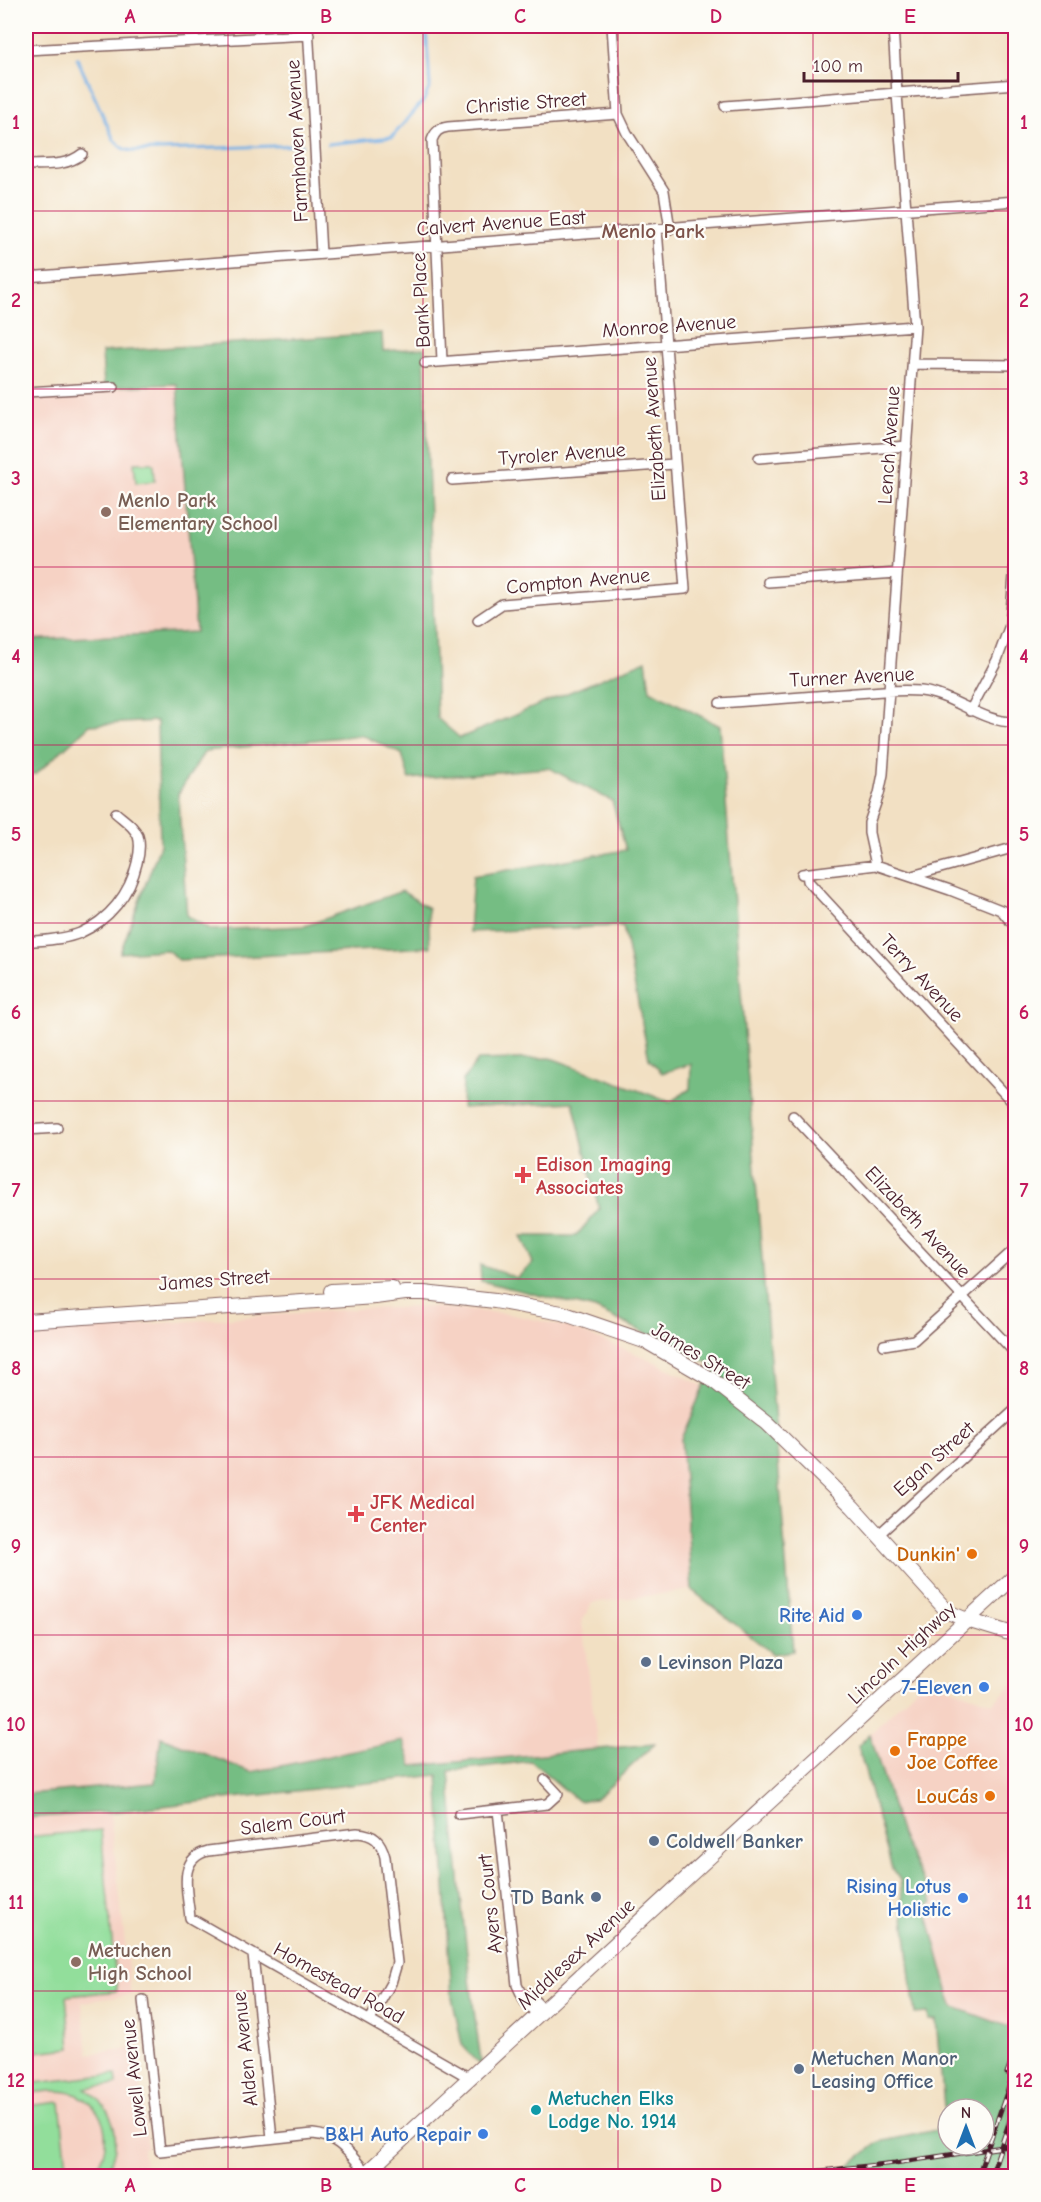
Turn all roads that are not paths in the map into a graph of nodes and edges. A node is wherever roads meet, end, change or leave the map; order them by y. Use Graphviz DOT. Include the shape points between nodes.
graph roads {
  1 [pos="612,26"];
  2 [pos="894,26"];
  3 [pos="308,30"];
  4 [pos="26,50"];
  5 [pos="1016,84"];
  6 [pos="897,94"];
  7 [pos="725,106"];
  8 [pos="618,114"];
  9 [pos="437,131"];
  10 [pos="82,154"];
  11 [pos="26,165"];
  12 [pos="1016,201"];
  13 [pos="906,209"];
  14 [pos="670,228"];
  15 [pos="657,229"];
  16 [pos="436,246"];
  17 [pos="321,254"];
  18 [pos="26,277"];
  19 [pos="915,326"];
  20 [pos="665,344"];
  21 [pos="442,361"];
  22 [pos="425,363"];
  23 [pos="913,364"];
  24 [pos="1016,365"];
  25 [pos="114,387"];
  26 [pos="26,392"];
  27 [pos="907,446"];
  28 [pos="759,458"];
  29 [pos="674,464"];
  30 [pos="452,480"];
  31 [pos="1016,551"];
  32 [pos="897,573"];
  33 [pos="768,582"];
  34 [pos="685,590"];
  35 [pos="478,620"];
  36 [pos="888,691"];
  37 [pos="720,703"];
  38 [pos="970,711"];
  39 [pos="1016,722"];
  40 [pos="116,813"];
  41 [pos="1016,847"];
  42 [pos="876,865"];
  43 [pos="912,876"];
  44 [pos="1002,911"];
  45 [pos="1016,916"];
  46 [pos="1016,928"];
  47 [pos="26,942"];
  48 [pos="1016,1106"];
  49 [pos="793,1116"];
  50 [pos="57,1128"];
  51 [pos="26,1130"];
  52 [pos="1016,1248"];
  53 [pos="405,1293"];
  54 [pos="963,1297"];
  55 [pos="26,1314"];
  56 [pos="26,1322"];
  57 [pos="884,1346"];
  58 [pos="1016,1354"];
  59 [pos="1016,1409"];
  60 [pos="877,1536"];
  61 [pos="1016,1575"];
  62 [pos="967,1620"];
  63 [pos="1016,1635"];
  64 [pos="815,1760"];
  65 [pos="545,1780"];
  66 [pos="498,1810"];
  67 [pos="459,1814"];
  68 [pos="190,1918"];
  69 [pos="253,1956"];
  70 [pos="143,2000"];
  71 [pos="541,2012"];
  72 [pos="370,2020"];
  73 [pos="470,2078"];
  74 [pos="272,2138"];
  75 [pos="365,2175"];
  1 -- 8 [label="street"];
  2 -- 6 [label="street, Lench Avenue"];
  3 -- 4 [label="street"];
  3 -- 17 [label="street, Farmhaven Avenue"];
  5 -- 6 [label="street"];
  6 -- 7 [label="street"];
  6 -- 13 [label="street, Lench Avenue"];
  8 -- 9 [label="street, Christie Street" via="447,127"];
  8 -- 14 [label="street" via="664,191"];
  9 -- 16 [label="street, Bank Place" via="432,140"];
  10 -- 11 [label="street" via="66,163"];
  12 -- 13 [label="street, Calvert Avenue East"];
  13 -- 14 [label="street, Calvert Avenue East"];
  13 -- 19 [label="street, Lench Avenue"];
  14 -- 15 [label="street, Calvert Avenue East"];
  15 -- 16 [label="street, Calvert Avenue East"];
  15 -- 20 [label="street, Elizabeth Avenue"];
  16 -- 17 [label="street, Calvert Avenue East"];
  16 -- 21 [label="street, Bank Place"];
  17 -- 18 [label="street, Calvert Avenue East"];
  19 -- 20 [label="street, Monroe Avenue"];
  19 -- 23 [label="street, Lench Avenue"];
  20 -- 21 [label="street, Monroe Avenue"];
  20 -- 29 [label="street, Elizabeth Avenue"];
  21 -- 22 [label="street, Monroe Avenue"];
  23 -- 24 [label="street"];
  23 -- 27 [label="street, Lench Avenue"];
  25 -- 26 [label="street"];
  27 -- 28 [label="street"];
  27 -- 32 [label="street, Lench Avenue"];
  29 -- 30 [label="street, Tyroler Avenue"];
  29 -- 34 [label="street, Elizabeth Avenue"];
  31 -- 38 [label="street" via="1010,625"];
  32 -- 33 [label="street"];
  32 -- 36 [label="street, Lench Avenue"];
  34 -- 35 [label="street, Compton Avenue" via="502,604"];
  36 -- 37 [label="street, Turner Avenue"];
  36 -- 38 [label="street, Turner Avenue" via="935,694"];
  36 -- 42 [label="street, Lench Avenue" via="883,774 869,823"];
  38 -- 39 [label="street, Turner Avenue" via="998,721"];
  40 -- 47 [label="street" via="139,837 135,871 124,896 108,915 82,932 64,939"];
  41 -- 43 [label="street"];
  42 -- 43 [label="street"];
  42 -- 48 [label="street, Terry Avenue" via="805,873 808,881"];
  43 -- 44 [label="street"];
  44 -- 45 [label="street"];
  44 -- 46 [label="street"];
  49 -- 54 [label="street, Elizabeth Avenue"];
  50 -- 51 [label="street"];
  52 -- 54 [label="street"];
  53 -- 55 [label="street, James Street" via="376,1288"];
  53 -- 56 [label="street, James Street"];
  53 -- 60 [label="street, James Street" via="463,1296 562,1313 647,1342 744,1403 818,1472"];
  54 -- 57 [label="street" via="914,1341"];
  54 -- 58 [label="street, Elizabeth Avenue"];
  59 -- 60 [label="street, Egan Street"];
  60 -- 62 [label="street, James Street" via="948,1612"];
  61 -- 62 [label="street, Lincoln Highway"];
  62 -- 63 [label="street, James Street"];
  62 -- 64 [label="street, Lincoln Highway"];
  64 -- 71 [label="street, Middlesex Avenue"];
  65 -- 66 [label="street" via="558,1794 547,1804"];
  66 -- 67 [label="street"];
  66 -- 71 [label="street, Ayers Court" via="517,1985 525,2002"];
  68 -- 69 [label="street, Homestead Road"];
  68 -- 72 [label="street, Salem Court" via="186,1874 188,1865 199,1854 357,1833 376,1838 385,1857 397,1963 391,1983"];
  69 -- 72 [label="street, Homestead Road"];
  69 -- 74 [label="street, Alden Avenue"];
  70 -- 74 [label="street, Lowell Avenue" via="160,2151"];
  71 -- 73 [label="street, Middlesex Avenue"];
  72 -- 73 [label="street, Homestead Road"];
  73 -- 75 [label="street, Middlesex Avenue"];
  74 -- 75 [label="street" via="313,2134 332,2138"];
}
